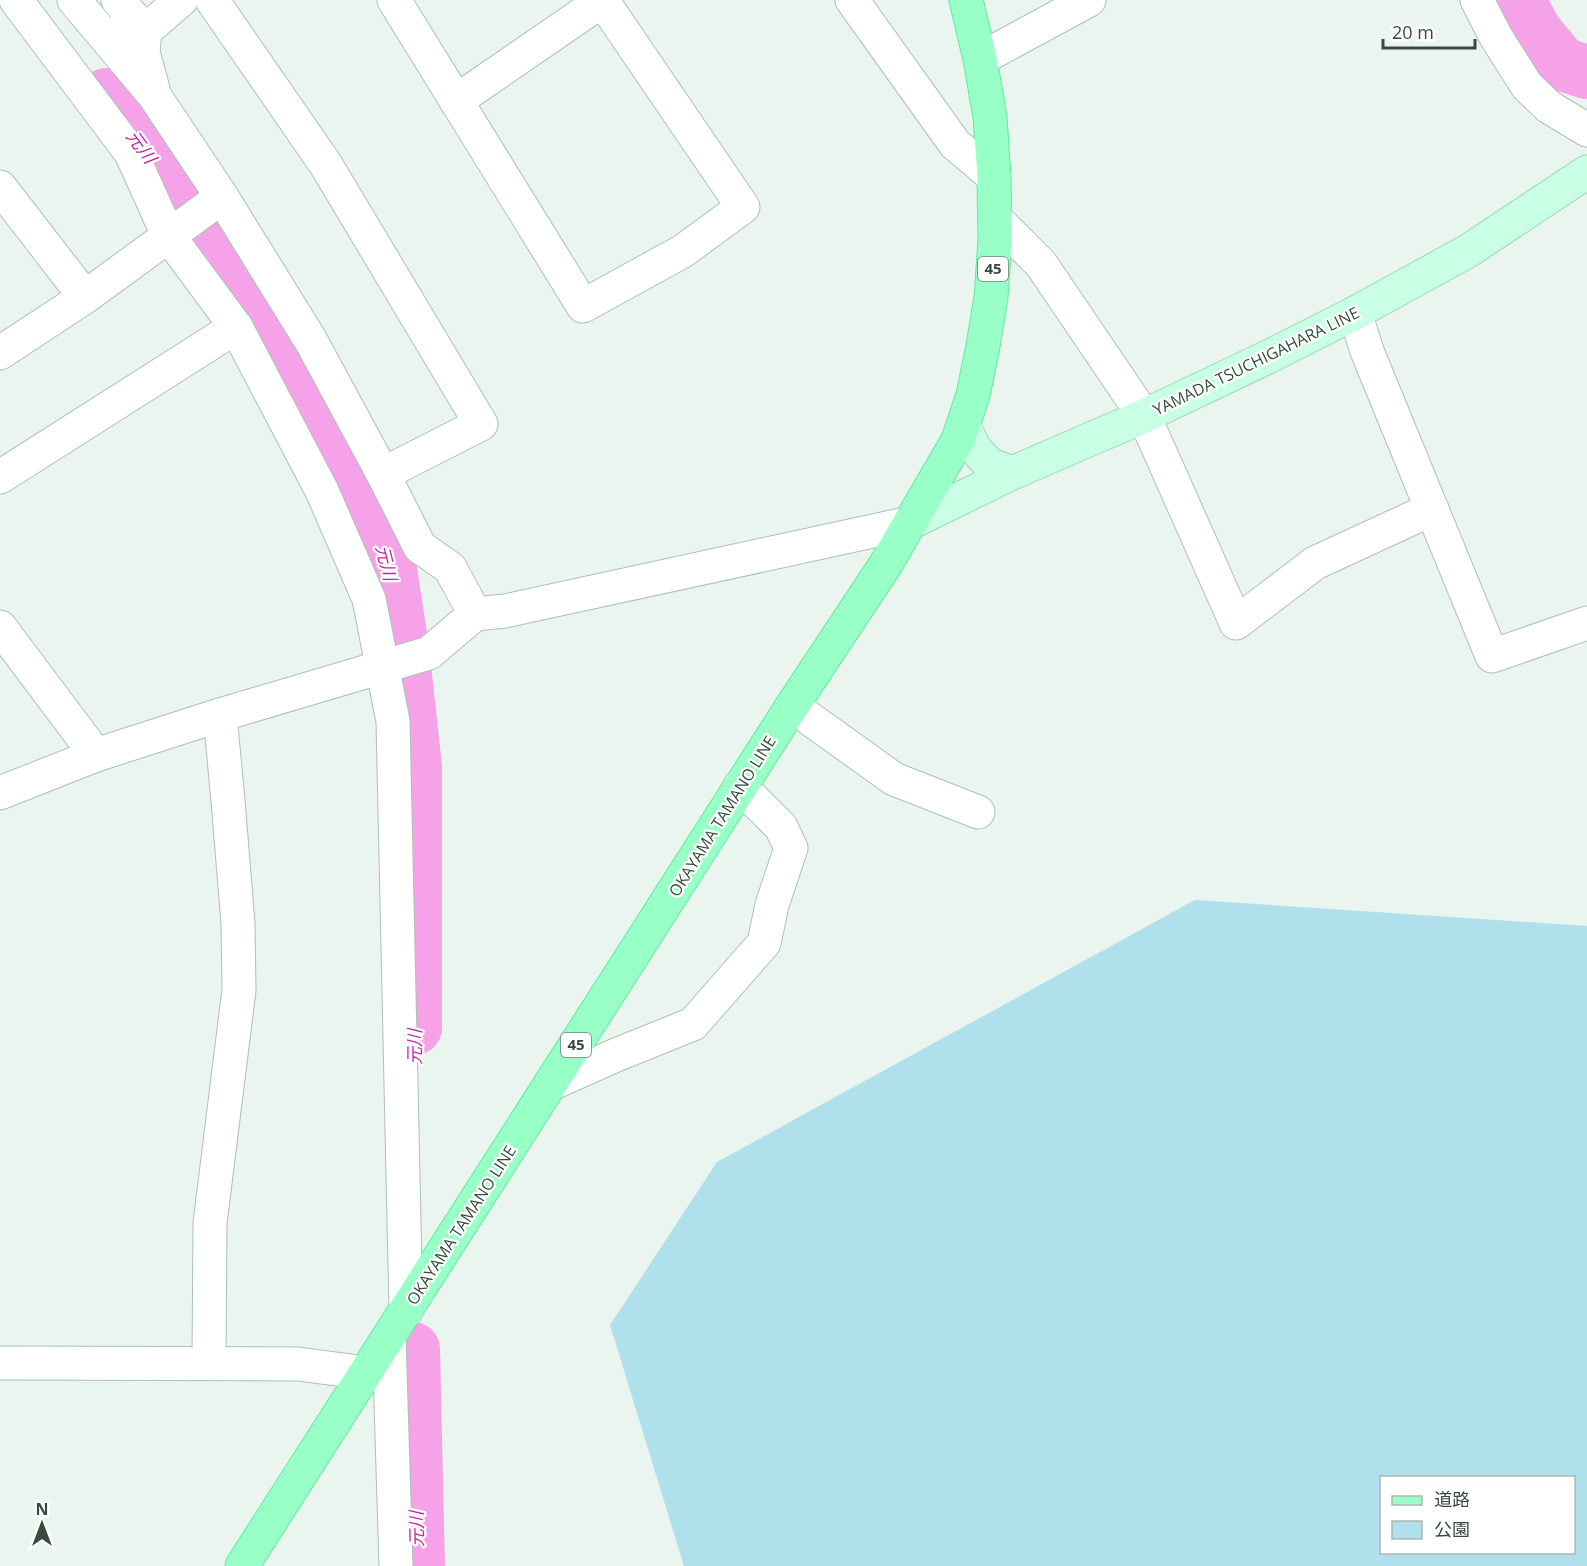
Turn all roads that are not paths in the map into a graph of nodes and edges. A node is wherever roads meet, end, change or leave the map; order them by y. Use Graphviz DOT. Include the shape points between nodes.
graph roads {
  1 [pos="16,0"];
  2 [pos="74,0"];
  3 [pos="102,0"];
  4 [pos="118,0"];
  5 [pos="181,0"];
  6 [pos="212,0"];
  7 [pos="394,0"];
  8 [pos="602,0"];
  9 [pos="852,0"];
  10 [pos="966,0"];
  11 [pos="1089,0"];
  12 [pos="1477,0"];
  13 [pos="145,31"];
  14 [pos="981,59"];
  15 [pos="154,95"];
  16 [pos="456,101"];
  17 [pos="1587,130"];
  18 [pos="1587,172"];
  19 [pos="994,177"];
  20 [pos="0,187"];
  21 [pos="216,202"];
  22 [pos="995,218"];
  23 [pos="10,219"];
  24 [pos="176,230"];
  25 [pos="85,297"];
  26 [pos="1355,313"];
  27 [pos="236,327"];
  28 [pos="0,353"];
  29 [pos="1144,416"];
  30 [pos="963,425"];
  31 [pos="1012,473"];
  32 [pos="383,474"];
  33 [pos="0,477"];
  34 [pos="1432,509"];
  35 [pos="910,523"];
  36 [pos="475,614"];
  37 [pos="1587,623"];
  38 [pos="0,627"];
  39 [pos="399,662"];
  40 [pos="792,706"];
  41 [pos="220,715"];
  42 [pos="96,754"];
  43 [pos="740,786"];
  44 [pos="0,793"];
  45 [pos="978,812"];
  46 [pos="551,1084"];
  47 [pos="406,1311"];
  48 [pos="389,1338"];
  49 [pos="0,1363"];
  50 [pos="209,1363"];
  51 [pos="366,1373"];
  52 [pos="242,1566"];
  53 [pos="396,1566"];
  1 -- 24 [label="street" via="131,153"];
  2 -- 15 [label="street"];
  3 -- 13 [label="street" via="130,32"];
  4 -- 13 [label="street"];
  5 -- 13 [label="street"];
  6 -- 32 [label="street" via="326,165 481,424"];
  7 -- 16 [label="street"];
  8 -- 16 [label="street"];
  8 -- 16 [label="street" via="743,207 683,251 583,306"];
  9 -- 19 [label="street" via="955,144"];
  10 -- 14 [label="main road, OKAYAMA TAMANO LINE / 45"];
  11 -- 14 [label="street"];
  12 -- 17 [label="street" via="1527,86 1549,107"];
  13 -- 15 [label="street" via="143,52"];
  14 -- 19 [label="main road, OKAYAMA TAMANO LINE / 45"];
  15 -- 21 [label="street"];
  18 -- 26 [label="main road, YAMADA TSUCHIGAHARA LINE" via="1468,251"];
  19 -- 22 [label="main road, OKAYAMA TAMANO LINE / 45"];
  20 -- 23 [label="street"];
  21 -- 24 [label="street"];
  21 -- 32 [label="street" via="311,341"];
  22 -- 29 [label="street" via="1041,264"];
  22 -- 30 [label="main road, OKAYAMA TAMANO LINE / 45" via="991,297 973,395"];
  23 -- 25 [label="street"];
  24 -- 25 [label="street"];
  24 -- 27 [label="street"];
  25 -- 28 [label="street"];
  26 -- 29 [label="main road, YAMADA TSUCHIGAHARA LINE"];
  26 -- 34 [label="street"];
  27 -- 33 [label="street"];
  27 -- 39 [label="street" via="322,490"];
  29 -- 31 [label="main road, YAMADA TSUCHIGAHARA LINE"];
  29 -- 34 [label="street" via="1236,623 1315,563"];
  30 -- 31 [label="main road" via="975,449 989,464"];
  30 -- 35 [label="main road, OKAYAMA TAMANO LINE / 45"];
  31 -- 35 [label="main road, YAMADA TSUCHIGAHARA LINE"];
  32 -- 36 [label="street" via="420,547 450,568"];
  34 -- 37 [label="street" via="1492,656"];
  35 -- 36 [label="street" via="527,607"];
  35 -- 40 [label="main road, OKAYAMA TAMANO LINE / 45"];
  36 -- 39 [label="street" via="429,652"];
  38 -- 42 [label="street"];
  39 -- 41 [label="street"];
  39 -- 47 [label="street" via="393,721"];
  40 -- 43 [label="main road, OKAYAMA TAMANO LINE / 45"];
  40 -- 45 [label="street" via="894,779"];
  41 -- 42 [label="street"];
  41 -- 50 [label="street" via="238,923 239,990 210,1223"];
  42 -- 44 [label="street"];
  43 -- 46 [label="main road, OKAYAMA TAMANO LINE / 45"];
  43 -- 46 [label="street" via="781,827 791,848 764,943 693,1024"];
  46 -- 47 [label="main road, OKAYAMA TAMANO LINE / 45"];
  47 -- 48 [label="main road, OKAYAMA TAMANO LINE / 45"];
  48 -- 51 [label="main road, OKAYAMA TAMANO LINE / 45"];
  48 -- 53 [label="street"];
  49 -- 50 [label="street"];
  50 -- 51 [label="street" via="298,1364"];
  51 -- 52 [label="main road, OKAYAMA TAMANO LINE / 45"];
}
